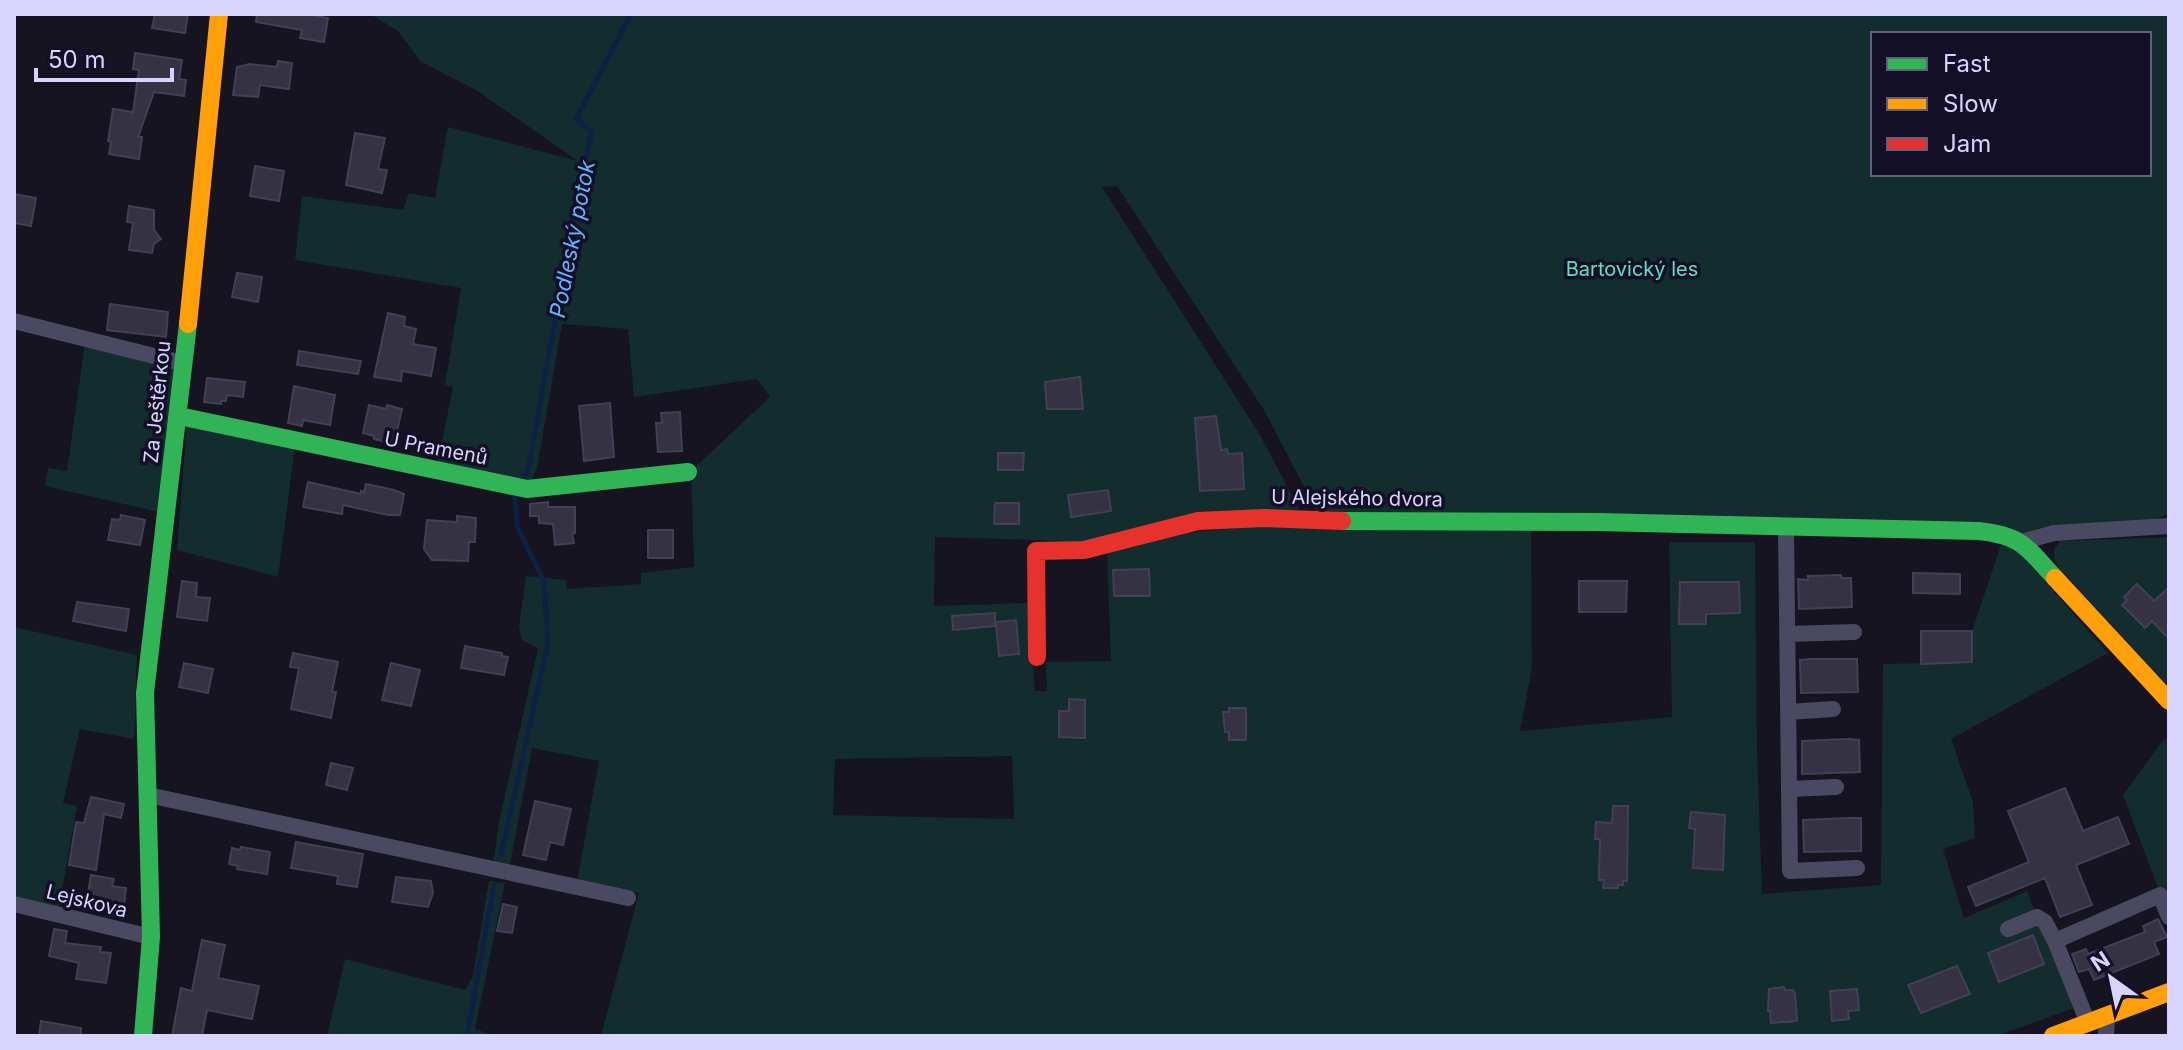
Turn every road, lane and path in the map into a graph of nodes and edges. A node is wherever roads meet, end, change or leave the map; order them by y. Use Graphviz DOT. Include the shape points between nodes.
graph roads {
  1 [pos="219,14"];
  2 [pos="14,321"];
  3 [pos="182,363"];
  4 [pos="179,416"];
  5 [pos="688,472"];
  6 [pos="2169,526"];
  7 [pos="1786,528"];
  8 [pos="2021,542"];
  9 [pos="1854,632"];
  10 [pos="1787,634"];
  11 [pos="1037,657"];
  12 [pos="2169,701"];
  13 [pos="1833,709"];
  14 [pos="1788,712"];
  15 [pos="1836,787"];
  16 [pos="1789,789"];
  17 [pos="148,795"];
  18 [pos="1857,868"];
  19 [pos="628,898"];
  20 [pos="14,904"];
  21 [pos="2169,917"];
  22 [pos="2008,929"];
  23 [pos="151,937"];
  24 [pos="2055,941"];
  25 [pos="2169,992"];
  26 [pos="2107,1016"];
  27 [pos="2088,1023"];
  28 [pos="143,1036"];
  29 [pos="2053,1036"];
  30 [pos="2106,1036"];
  1 -- 3 [label="street, Za Ještěrkou"];
  2 -- 3 [label="street"];
  3 -- 4 [label="street, Za Ještěrkou"];
  4 -- 5 [label="street, U Pramenů" via="527,489"];
  4 -- 17 [label="street, Za Ještěrkou" via="145,693"];
  6 -- 8 [label="street, U Alejského dvora" via="2054,533"];
  7 -- 8 [label="street, U Alejského dvora" via="1979,531"];
  7 -- 10 [label="street"];
  7 -- 11 [label="street, U Alejského dvora" via="1198,521 1084,550 1036,551"];
  8 -- 12 [label="street"];
  9 -- 10 [label="street"];
  10 -- 14 [label="street"];
  13 -- 14 [label="street"];
  14 -- 16 [label="street"];
  15 -- 16 [label="street"];
  16 -- 18 [label="street" via="1790,871"];
  17 -- 19 [label="street"];
  17 -- 23 [label="street, Za Ještěrkou"];
  20 -- 23 [label="street, Lejskova"];
  21 -- 24 [label="street" via="2160,895"];
  22 -- 24 [label="street" via="2037,917"];
  23 -- 28 [label="street, Za Ještěrkou"];
  24 -- 27 [label="street"];
  25 -- 26 [label="street"];
  26 -- 27 [label="street"];
  26 -- 30 [label="street"];
  27 -- 29 [label="street"];
}
